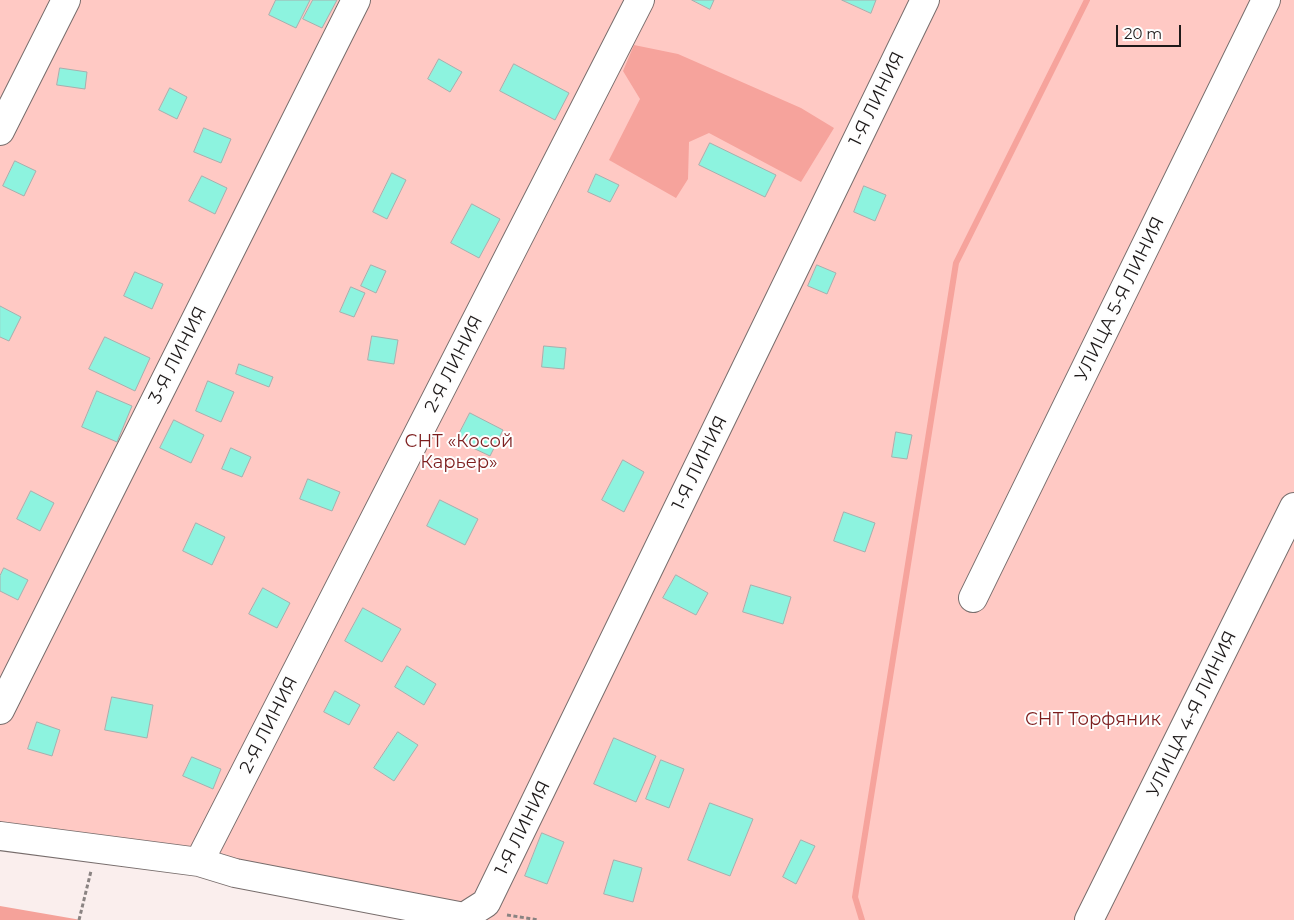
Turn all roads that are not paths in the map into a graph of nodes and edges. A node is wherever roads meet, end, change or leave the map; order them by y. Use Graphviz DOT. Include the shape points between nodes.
graph roads {
  1 [pos="66,0"];
  2 [pos="356,0"];
  3 [pos="640,0"];
  4 [pos="925,0"];
  5 [pos="1266,0"];
  6 [pos="0,131"];
  7 [pos="1294,508"];
  8 [pos="973,598"];
  9 [pos="0,710"];
  10 [pos="0,836"];
  11 [pos="199,862"];
  12 [pos="1089,920"];
  1 -- 6 [label="street"];
  2 -- 9 [label="street, 3-Я ЛИНИЯ"];
  3 -- 11 [label="street, 2-Я ЛИНИЯ"];
  4 -- 11 [label="street, 1-Я ЛИНИЯ" via="475,910 235,874"];
  5 -- 8 [label="street, УЛИЦА 5-Я ЛИНИЯ"];
  7 -- 12 [label="street, УЛИЦА 4-Я ЛИНИЯ"];
  10 -- 11 [label="street"];
}
